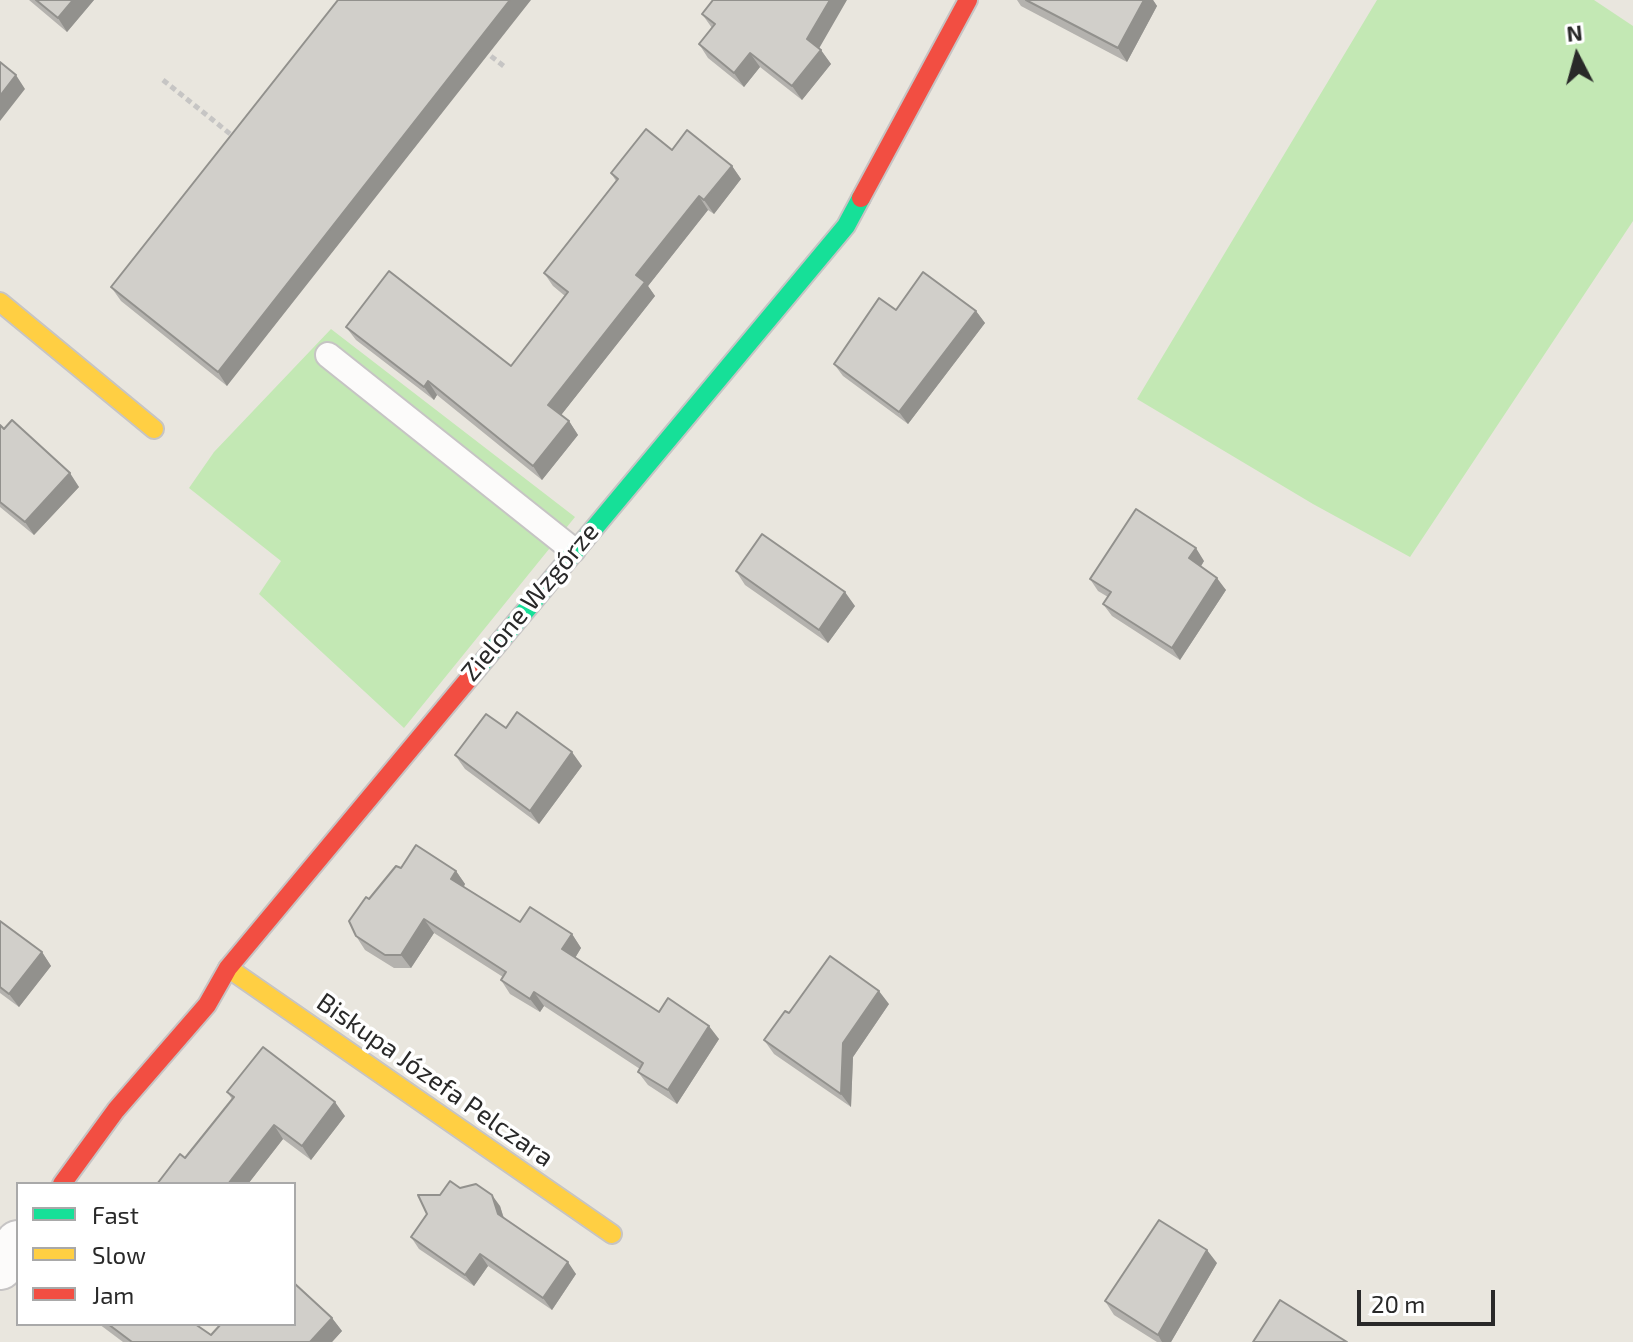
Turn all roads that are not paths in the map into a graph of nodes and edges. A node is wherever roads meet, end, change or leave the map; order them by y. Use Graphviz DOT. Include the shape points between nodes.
graph roads {
  1 [pos="968,0"];
  2 [pos="0,302"];
  3 [pos="328,355"];
  4 [pos="154,429"];
  5 [pos="573,550"];
  6 [pos="228,968"];
  7 [pos="63,1182"];
  8 [pos="612,1234"];
  9 [pos="16,1246"];
  10 [pos="0,1267"];
  1 -- 5 [label="street, Zielone Wzgórze" via="846,226"];
  2 -- 4 [label="street"];
  3 -- 5 [label="lane"];
  5 -- 6 [label="street, Zielone Wzgórze"];
  6 -- 7 [label="street, Zielone Wzgórze" via="207,1005 116,1110"];
  6 -- 8 [label="street, Biskupa Józefa Pelczara"];
  9 -- 10 [label="street"];
}
